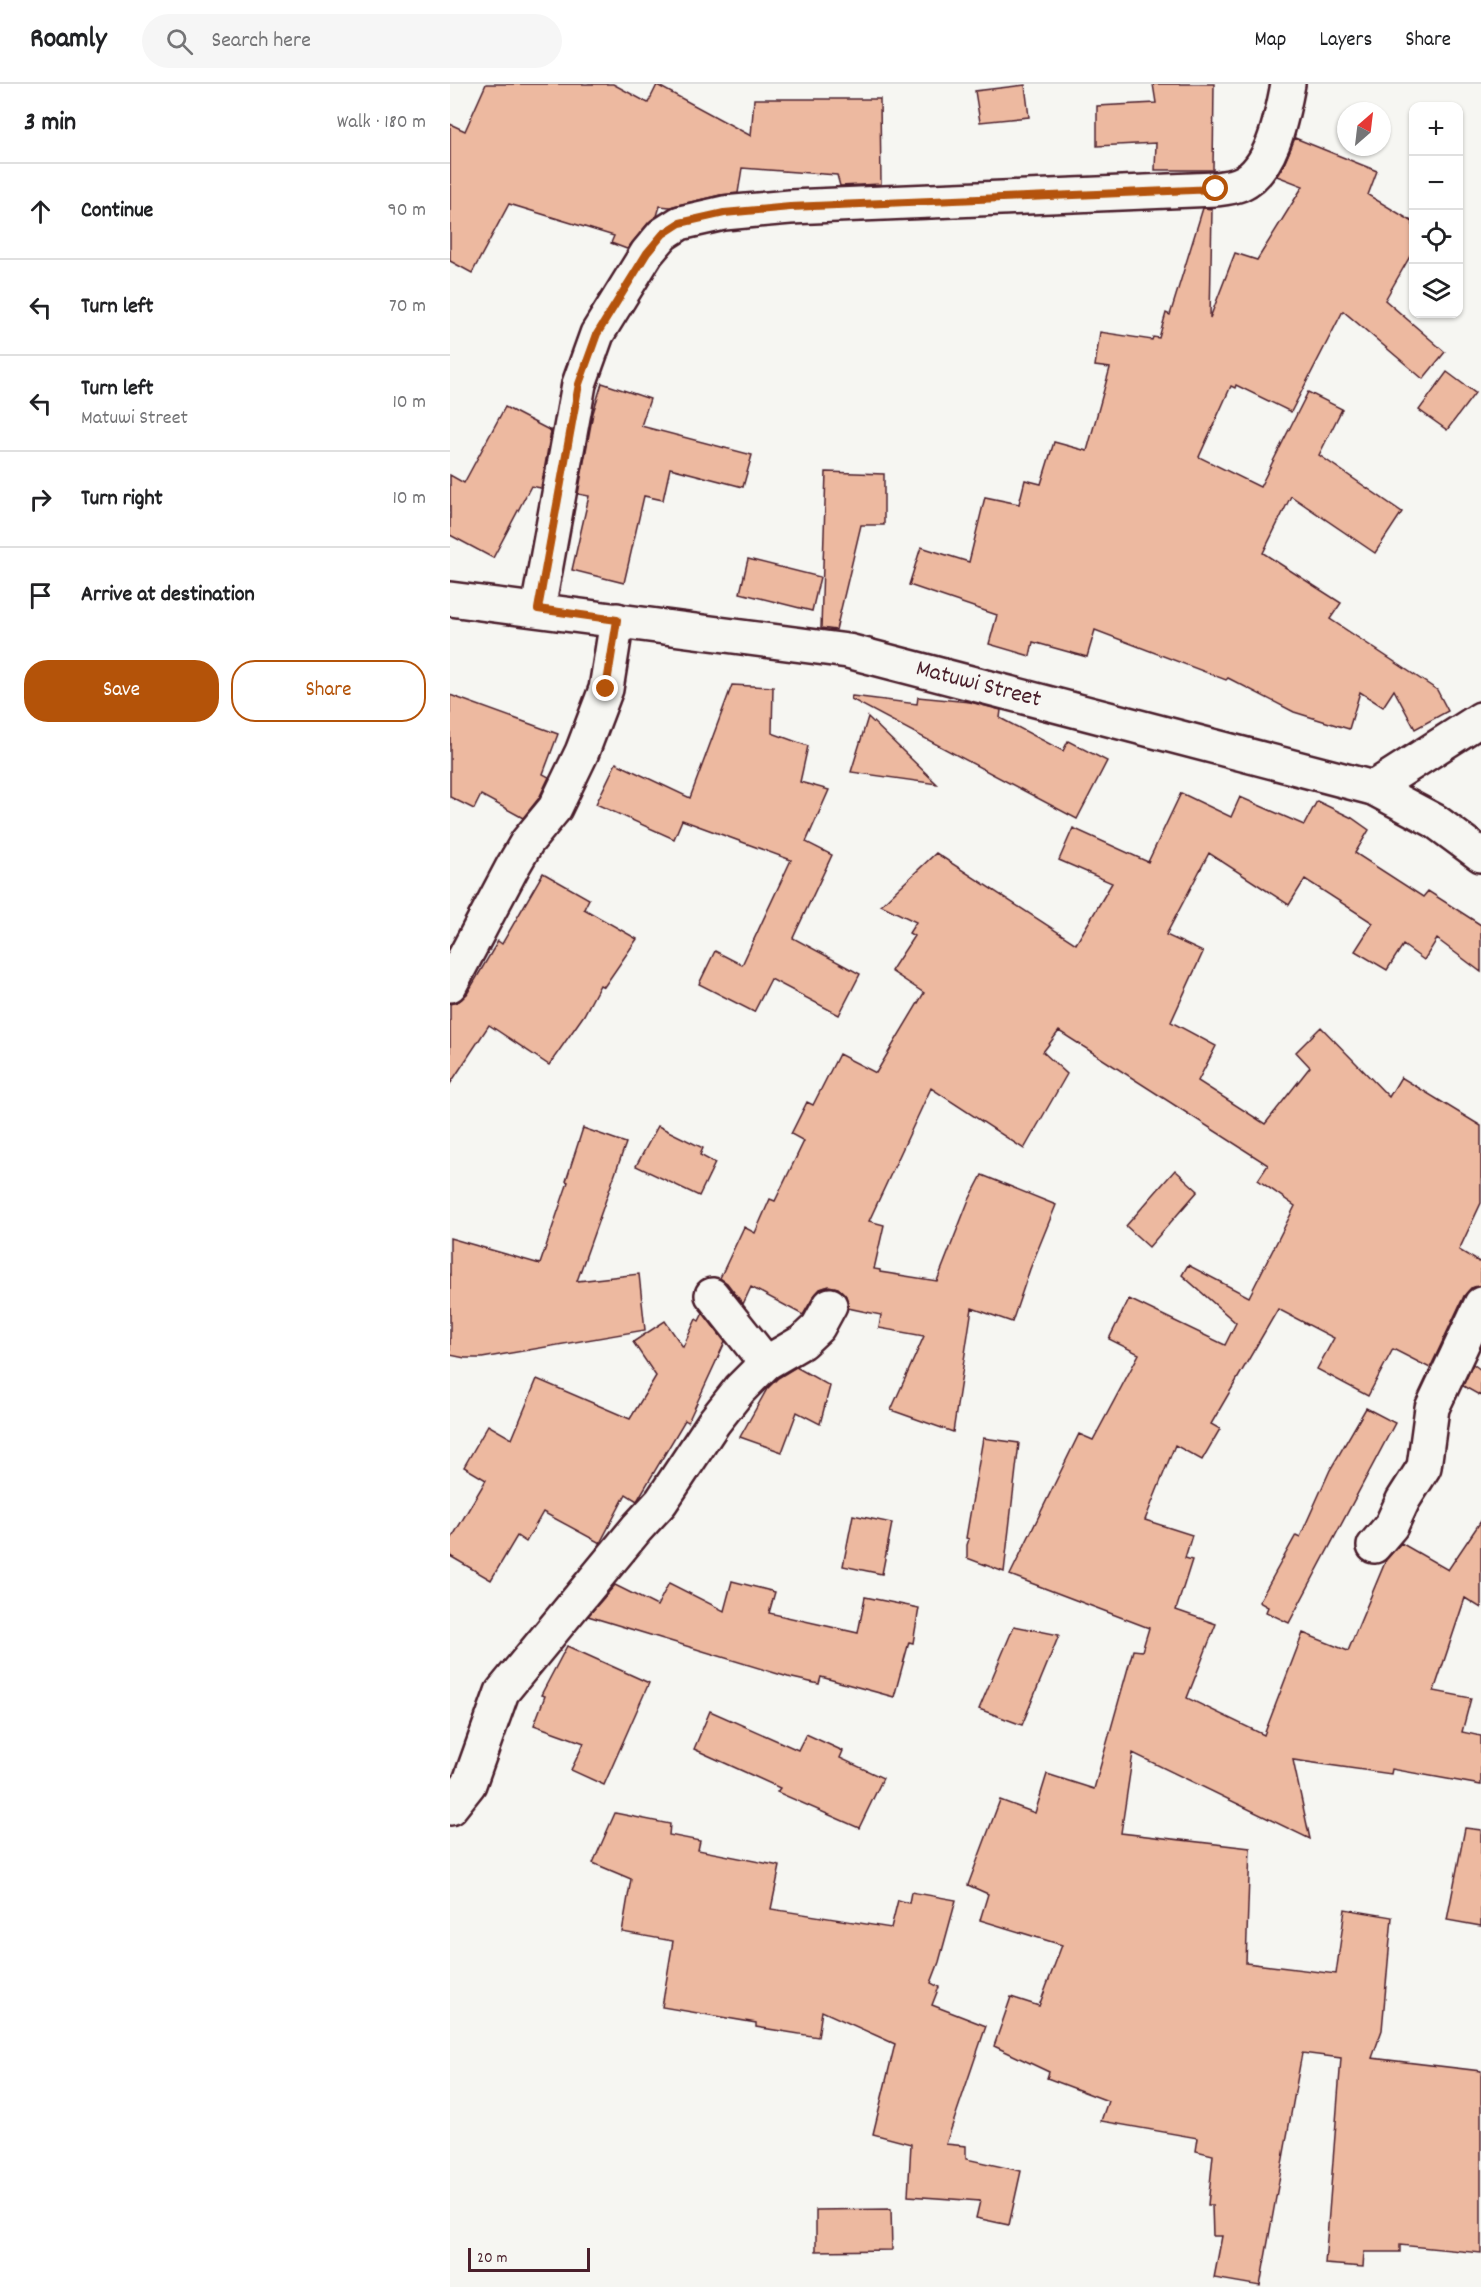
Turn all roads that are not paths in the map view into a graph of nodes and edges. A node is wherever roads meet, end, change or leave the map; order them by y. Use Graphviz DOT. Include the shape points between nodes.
graph roads {
  1 [pos="1288,84"];
  2 [pos="450,599"];
  3 [pos="538,609"];
  4 [pos="617,620"];
  5 [pos="1481,719"];
  6 [pos="1372,788"];
  7 [pos="1481,855"];
  8 [pos="450,985"];
  9 [pos="712,1295"];
  10 [pos="1481,1304"];
  11 [pos="830,1305"];
  12 [pos="766,1363"];
  13 [pos="1374,1546"];
  14 [pos="450,1808"];
  1 -- 3 [label="street" via="1279,129 1269,151 1257,171 1241,184 1216,189 790,207 724,213 680,223 663,234 647,253 588,354 579,384"];
  2 -- 3 [label="street, Matuwi Street"];
  3 -- 4 [label="street, Matuwi Street"];
  4 -- 6 [label="street, Matuwi Street" via="848,651"];
  4 -- 8 [label="street" via="606,689 582,752 555,808 527,842"];
  5 -- 6 [label="street"];
  6 -- 7 [label="street, Matuwi Street" via="1435,821"];
  9 -- 12 [label="street"];
  10 -- 13 [label="street" via="1432,1408 1424,1467 1391,1526"];
  11 -- 12 [label="street" via="818,1327 802,1342"];
  12 -- 14 [label="street" via="714,1422 661,1502 502,1692 469,1784"];
}
